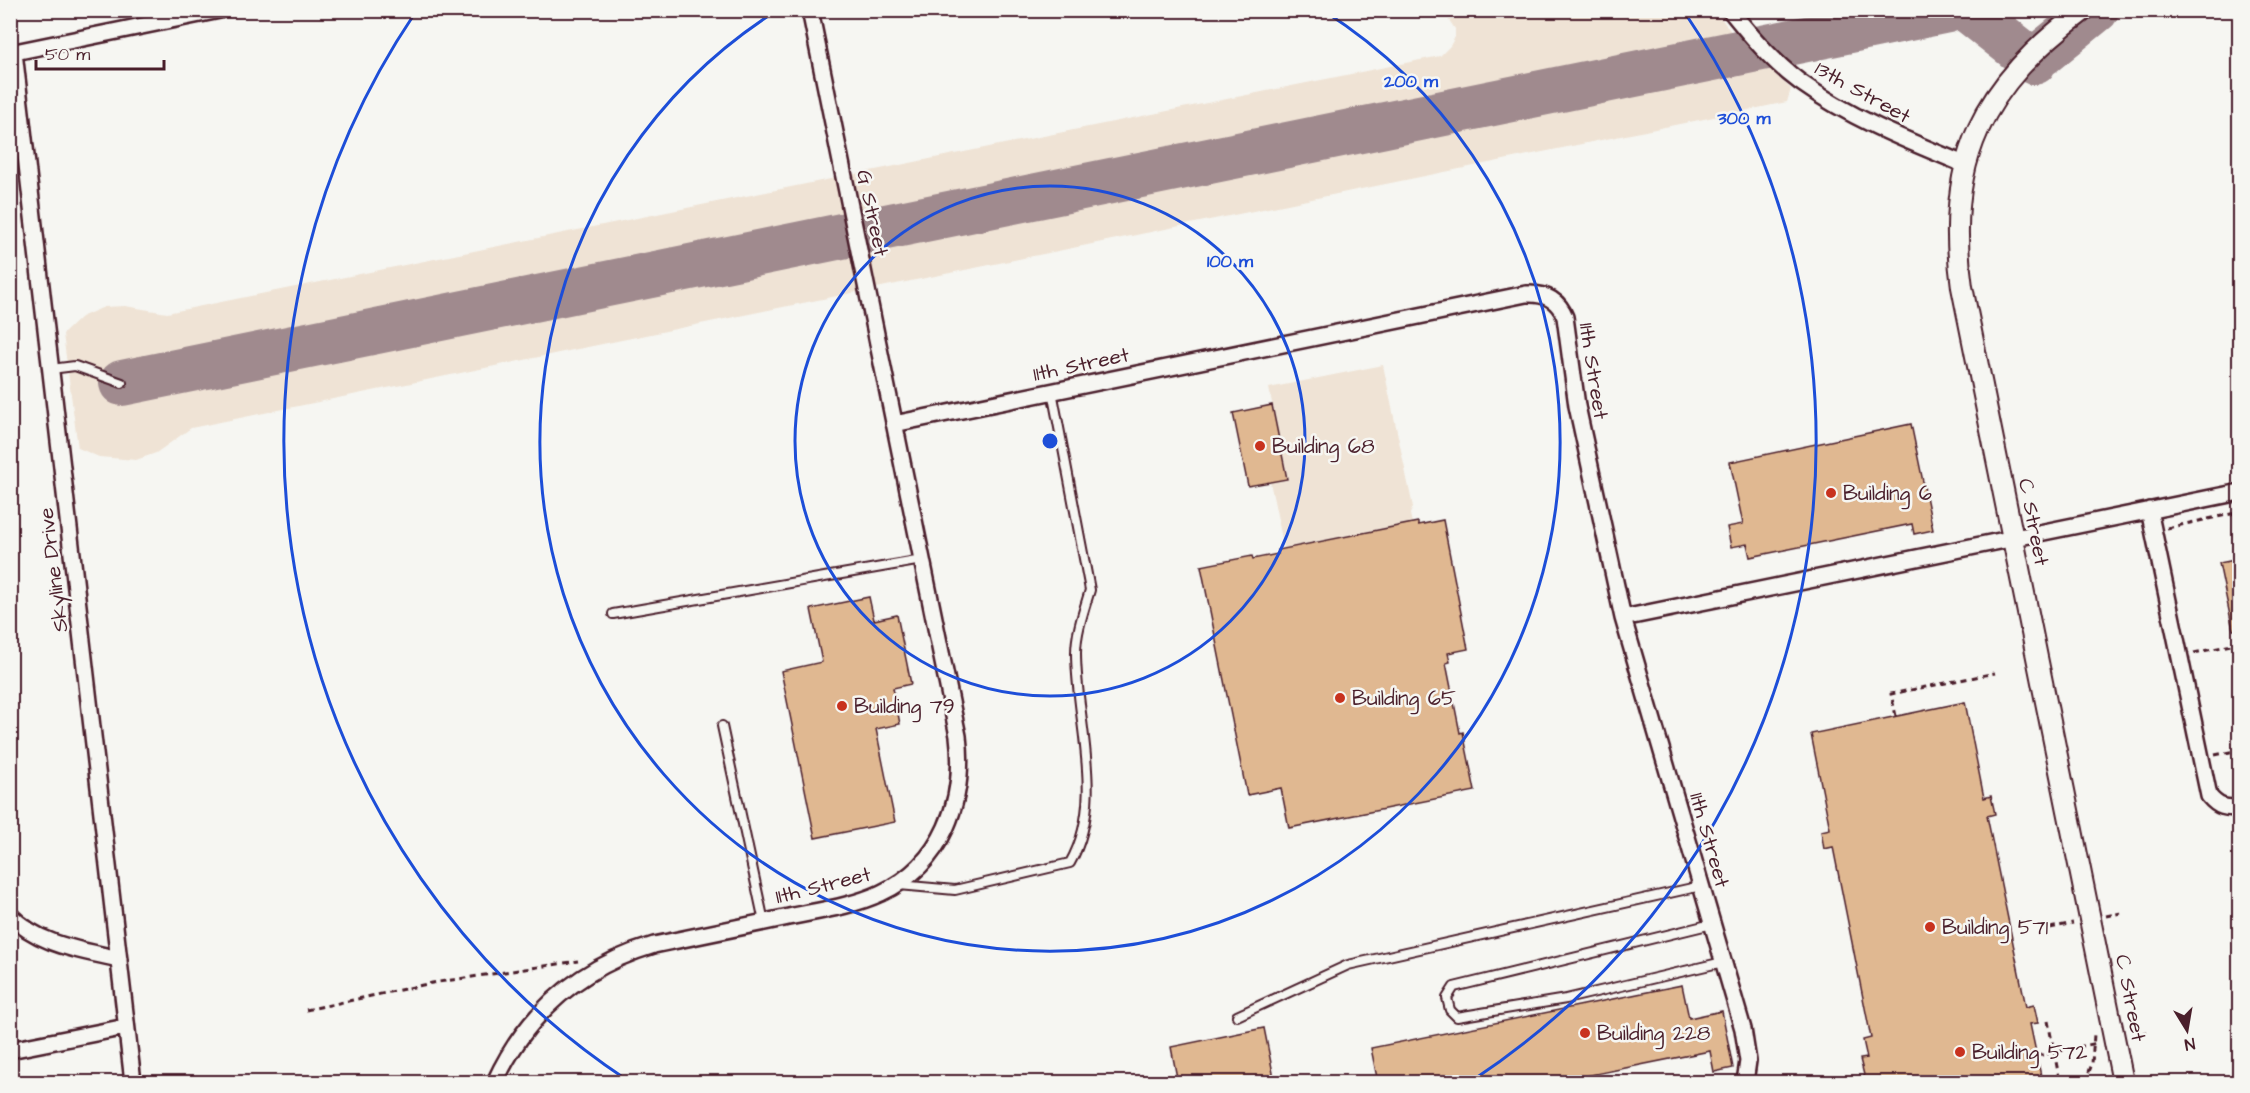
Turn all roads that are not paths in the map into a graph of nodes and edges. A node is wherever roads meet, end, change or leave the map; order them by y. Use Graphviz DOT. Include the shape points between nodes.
graph roads {
  1 [pos="220,10"];
  2 [pos="810,10"];
  3 [pos="1730,10"];
  4 [pos="2084,10"];
  5 [pos="12,53"];
  6 [pos="1964,164"];
  7 [pos="51,369"];
  8 [pos="122,383"];
  9 [pos="1052,391"];
  10 [pos="894,424"];
  11 [pos="2240,492"];
  12 [pos="2149,510"];
  13 [pos="2013,540"];
  14 [pos="922,560"];
  15 [pos="613,614"];
  16 [pos="1623,618"];
  17 [pos="722,726"];
  18 [pos="2240,807"];
  19 [pos="897,885"];
  20 [pos="1701,886"];
  21 [pos="10,915"];
  22 [pos="764,922"];
  23 [pos="1712,924"];
  24 [pos="119,958"];
  25 [pos="1724,962"];
  26 [pos="1237,1016"];
  27 [pos="126,1027"];
  28 [pos="10,1050"];
  29 [pos="133,1083"];
  30 [pos="495,1083"];
  31 [pos="1745,1083"];
  32 [pos="2123,1083"];
  1 -- 5 [label="street"];
  2 -- 10 [label="street, G Street"];
  3 -- 6 [label="street, 13th Street" via="1763,49 1800,82 1849,113"];
  4 -- 6 [label="street, C Street" via="2029,57 2000,92 1983,118"];
  5 -- 7 [label="street, Skyline Drive"];
  6 -- 13 [label="street, C Street" via="1958,205 1958,261"];
  7 -- 8 [label="lane" via="75,366"];
  7 -- 24 [label="street, Skyline Drive"];
  9 -- 10 [label="street, 11th Street"];
  9 -- 16 [label="street, 11th Street" via="1526,294 1545,295 1558,304 1565,317 1577,406"];
  9 -- 19 [label="lane" via="1090,590 1076,652 1088,800 1078,849 1070,863 955,890"];
  10 -- 14 [label="street, 11th Street"];
  11 -- 12 [label="street"];
  12 -- 13 [label="street"];
  12 -- 18 [label="street" via="2209,796 2228,809"];
  13 -- 16 [label="street"];
  13 -- 32 [label="street, C Street"];
  14 -- 15 [label="lane"];
  14 -- 19 [label="street, 11th Street" via="958,736 960,771 954,809 946,829 932,851"];
  16 -- 20 [label="street, 11th Street"];
  17 -- 22 [label="lane"];
  19 -- 22 [label="street, 11th Street" via="865,900"];
  20 -- 23 [label="street, 11th Street"];
  20 -- 26 [label="lane" via="1348,965"];
  21 -- 24 [label="street" via="29,932 43,938"];
  22 -- 30 [label="street, 11th Street" via="654,945 600,965 542,1011 515,1043"];
  23 -- 25 [label="street, 11th Street"];
  23 -- 25 [label="lane" via="1454,987 1447,998 1450,1010 1457,1017 1566,999"];
  24 -- 27 [label="street, Skyline Drive"];
  25 -- 31 [label="street, 11th Street" via="1747,1047"];
  27 -- 28 [label="street"];
  27 -- 29 [label="street, Skyline Drive"];
}
